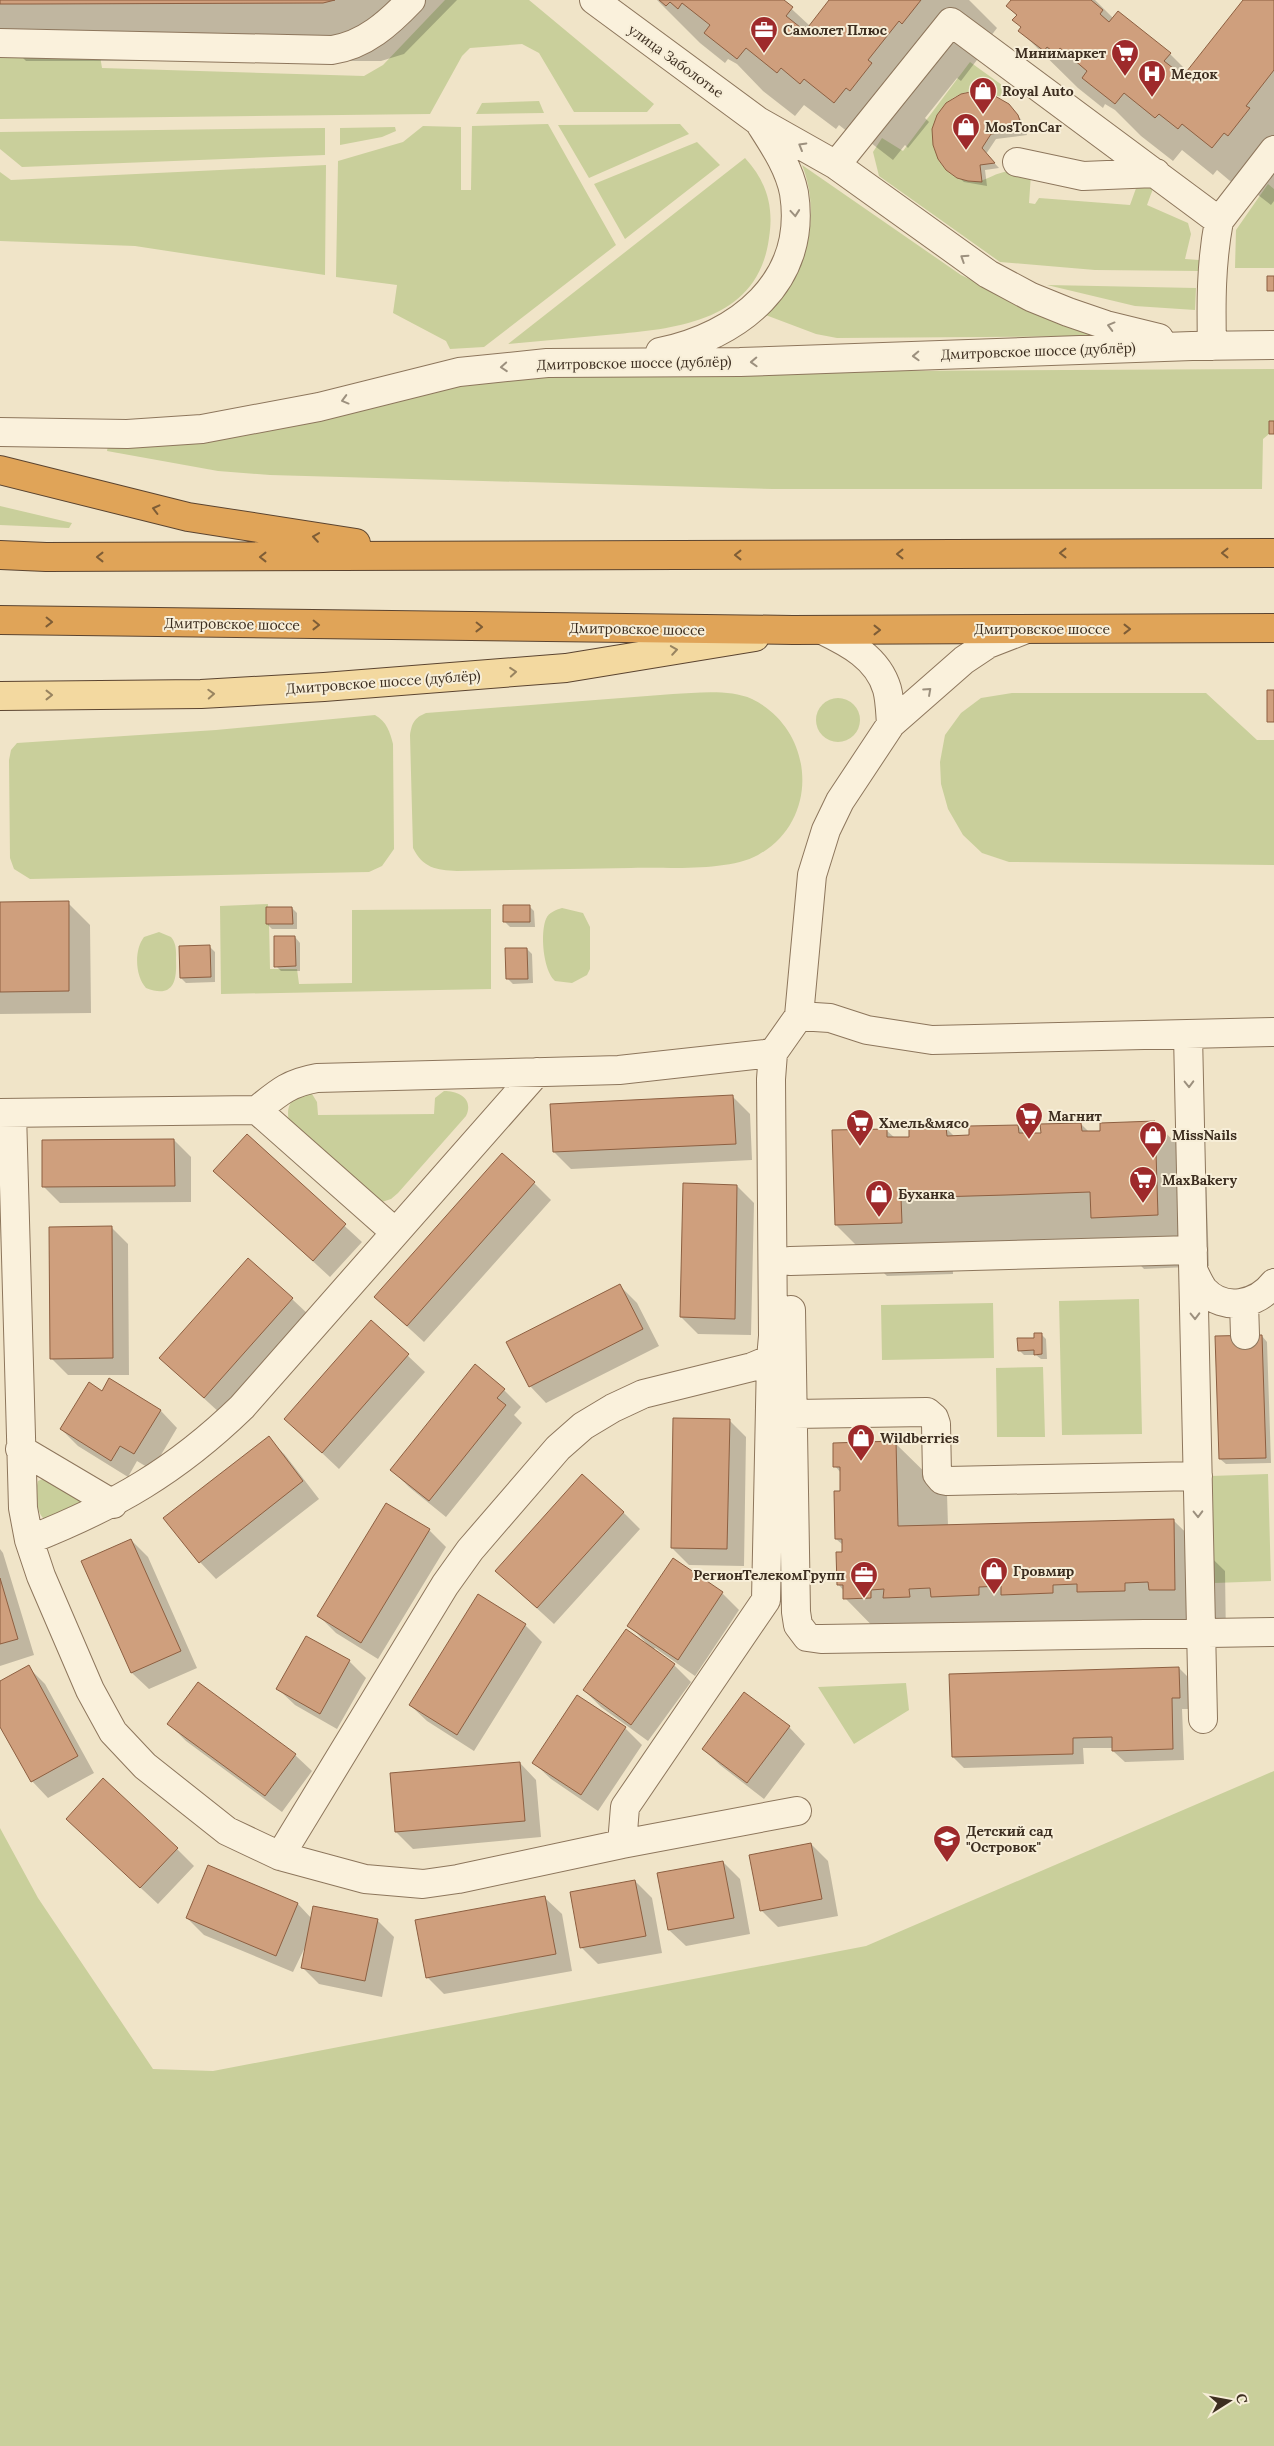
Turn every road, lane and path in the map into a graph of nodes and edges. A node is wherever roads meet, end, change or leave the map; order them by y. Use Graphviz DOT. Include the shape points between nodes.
graph roads {
  1 [pos="411,0"];
  2 [pos="594,0"];
  3 [pos="0,43"];
  4 [pos="758,121"];
  5 [pos="1274,150"];
  6 [pos="1017,162"];
  7 [pos="836,165"];
  8 [pos="1156,174"];
  9 [pos="1219,220"];
  10 [pos="1274,345"];
  11 [pos="1202,346"];
  12 [pos="609,363"];
  13 [pos="0,432"];
  14 [pos="0,470"];
  15 [pos="1274,553"];
  16 [pos="0,555"];
  17 [pos="469,556"];
  18 [pos="0,620"];
  19 [pos="1274,628"];
  20 [pos="1026,629"];
  21 [pos="793,630"];
  22 [pos="822,630"];
  23 [pos="0,696"];
  24 [pos="891,724"];
  25 [pos="1274,1032"];
  26 [pos="786,1035"];
  27 [pos="1188,1035"];
  28 [pos="538,1072"];
  29 [pos="258,1110"];
  30 [pos="6,1113"];
  31 [pos="7,1222"];
  32 [pos="395,1232"];
  33 [pos="790,1261"];
  34 [pos="1194,1261"];
  35 [pos="1274,1283"];
  36 [pos="1244,1303"];
  37 [pos="1245,1335"];
  38 [pos="771,1360"];
  39 [pos="792,1414"];
  40 [pos="20,1448"];
  41 [pos="1198,1476"];
  42 [pos="113,1504"];
  43 [pos="29,1540"];
  44 [pos="1274,1632"];
  45 [pos="1201,1634"];
  46 [pos="1203,1719"];
  47 [pos="797,1811"];
  48 [pos="622,1844"];
  49 [pos="280,1856"];
  1 -- 3 [label="street" via="371,36 332,50"];
  2 -- 4 [label="street, улица Заболотье"];
  7 -- 4 [label="street, улица Заболотье, one-way"];
  4 -- 12 [label="street, one-way" via="786,168 796,220 793,241 768,294 750,312 711,337 671,350"];
  5 -- 9 [label="street"];
  6 -- 8 [label="street" via="1083,176"];
  7 -- 8 [label="street" via="951,22"];
  11 -- 7 [label="street, улица Заболотье, one-way" via="1106,325 1031,297 958,254"];
  8 -- 9 [label="street"];
  9 -- 11 [label="street"];
  10 -- 11 [label="street, Дмитровское шоссе (дублёр)"];
  11 -- 12 [label="street, Дмитровское шоссе (дублёр), one-way" via="740,362"];
  12 -- 13 [label="street, Дмитровское шоссе (дублёр), one-way" via="547,363 459,372 318,407 202,429 118,434"];
  17 -- 14 [label="highway, one-way" via="188,517"];
  15 -- 17 [label="highway, one-way"];
  17 -- 16 [label="highway, one-way"];
  18 -- 21 [label="highway, Дмитровское шоссе, one-way"];
  20 -- 19 [label="highway, Дмитровское шоссе, one-way"];
  22 -- 20 [label="highway, Дмитровское шоссе, one-way"];
  24 -- 20 [label="street, one-way" via="964,660 988,644"];
  21 -- 22 [label="highway, Дмитровское шоссе"];
  23 -- 21 [label="main road, Дмитровское шоссе (дублёр), one-way" via="201,694 546,670"];
  22 -- 24 [label="street" via="874,662 886,687"];
  24 -- 26 [label="street" via="840,801 823,839 812,875 804,986"];
  25 -- 27 [label="street"];
  26 -- 27 [label="street" via="830,1018 867,1030 932,1040"];
  26 -- 28 [label="street" via="619,1070"];
  26 -- 33 [label="street"];
  26 -- 38 [label="street" via="771,1079"];
  27 -- 34 [label="street, one-way"];
  28 -- 29 [label="street" via="317,1078 298,1082"];
  28 -- 32 [label="street"];
  29 -- 30 [label="street"];
  29 -- 32 [label="street"];
  30 -- 31 [label="street"];
  31 -- 40 [label="street"];
  32 -- 42 [label="street" via="242,1407 213,1435"];
  33 -- 34 [label="street"];
  33 -- 39 [label="street"];
  34 -- 36 [label="street" via="1205,1290 1220,1301"];
  34 -- 41 [label="street, one-way"];
  35 -- 36 [label="street" via="1263,1294"];
  36 -- 37 [label="street"];
  38 -- 48 [label="street" via="766,1600 625,1808"];
  38 -- 49 [label="street" via="643,1394 583,1426 558,1448 470,1550 445,1585"];
  39 -- 41 [label="street" via="927,1412 936,1424 937,1474 947,1481"];
  39 -- 45 [label="street" via="796,1612 798,1625 807,1637"];
  40 -- 42 [label="street"];
  40 -- 43 [label="street" via="22,1508"];
  41 -- 45 [label="street, one-way"];
  42 -- 43 [label="street"];
  43 -- 49 [label="street" via="86,1681 113,1732 145,1766 227,1831"];
  44 -- 45 [label="street"];
  45 -- 46 [label="street"];
  47 -- 48 [label="street"];
  48 -- 49 [label="street" via="423,1884 365,1879"];
}
